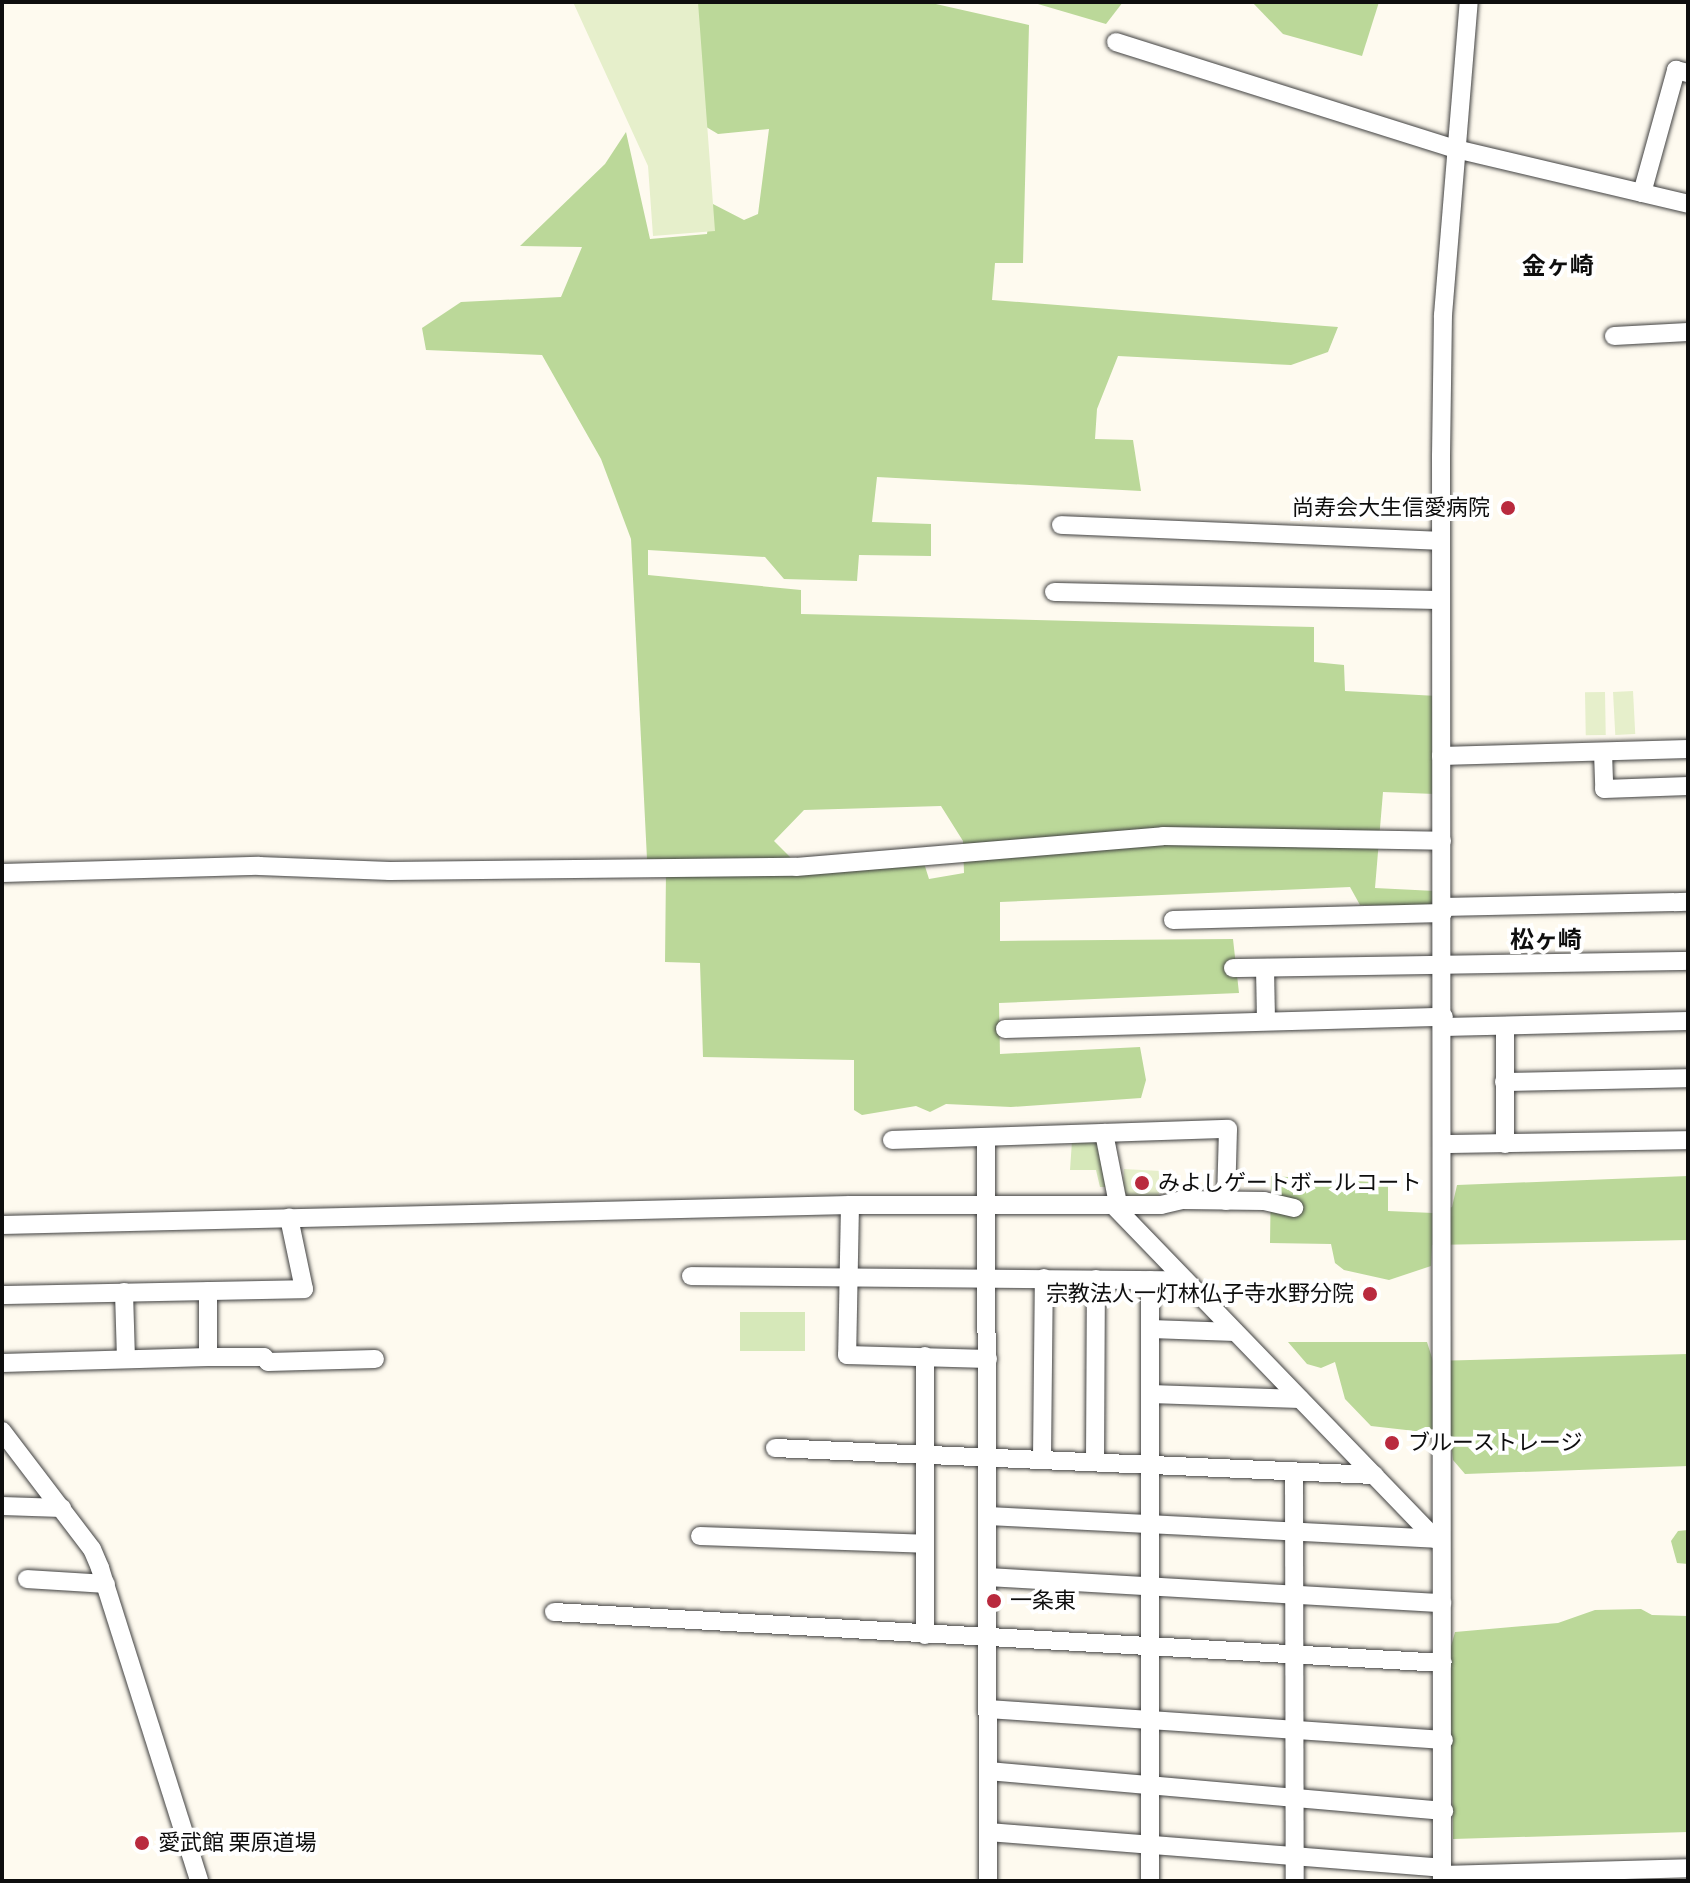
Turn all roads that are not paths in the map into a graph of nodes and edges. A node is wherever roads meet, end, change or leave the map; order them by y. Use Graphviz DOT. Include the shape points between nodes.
graph roads {
  1 [pos="1469,2"];
  2 [pos="1116,42"];
  3 [pos="1688,73"];
  4 [pos="1456,149"];
  5 [pos="1642,193"];
  6 [pos="1688,204"];
  7 [pos="1688,332"];
  8 [pos="1614,336"];
  9 [pos="1061,525"];
  10 [pos="1441,541"];
  11 [pos="1054,592"];
  12 [pos="1441,600"];
  13 [pos="1688,749"];
  14 [pos="1603,752"];
  15 [pos="1441,756"];
  16 [pos="1688,786"];
  17 [pos="1442,841"];
  18 [pos="2,873"];
  19 [pos="1688,902"];
  20 [pos="1442,910"];
  21 [pos="1173,920"];
  22 [pos="1688,961"];
  23 [pos="1443,965"];
  24 [pos="1233,968"];
  25 [pos="1265,968"];
  26 [pos="1266,1018"];
  27 [pos="1688,1021"];
  28 [pos="1444,1022"];
  29 [pos="1505,1026"];
  30 [pos="1005,1029"];
  31 [pos="1688,1078"];
  32 [pos="1504,1082"];
  33 [pos="1104,1133"];
  34 [pos="986,1139"];
  35 [pos="892,1140"];
  36 [pos="1688,1140"];
  37 [pos="1443,1144"];
  38 [pos="1505,1144"];
  39 [pos="1226,1201"];
  40 [pos="850,1205"];
  41 [pos="1116,1205"];
  42 [pos="987,1206"];
  43 [pos="1294,1208"];
  44 [pos="289,1218"];
  45 [pos="2,1225"];
  46 [pos="849,1275"];
  47 [pos="691,1276"];
  48 [pos="988,1277"];
  49 [pos="1044,1278"];
  50 [pos="1096,1279"];
  51 [pos="1150,1280"];
  52 [pos="1185,1280"];
  53 [pos="208,1291"];
  54 [pos="124,1292"];
  55 [pos="2,1295"];
  56 [pos="1151,1329"];
  57 [pos="1235,1332"];
  58 [pos="925,1356"];
  59 [pos="208,1357"];
  60 [pos="126,1359"];
  61 [pos="375,1359"];
  62 [pos="988,1359"];
  63 [pos="2,1363"];
  64 [pos="1150,1394"];
  65 [pos="1300,1399"];
  66 [pos="2,1431"];
  67 [pos="775,1448"];
  68 [pos="924,1453"];
  69 [pos="988,1455"];
  70 [pos="1042,1458"];
  71 [pos="1095,1461"];
  72 [pos="1150,1466"];
  73 [pos="1294,1474"];
  74 [pos="1374,1475"];
  75 [pos="2,1506"];
  76 [pos="62,1508"];
  77 [pos="988,1516"];
  78 [pos="1149,1524"];
  79 [pos="1294,1532"];
  80 [pos="700,1536"];
  81 [pos="1438,1539"];
  82 [pos="925,1544"];
  83 [pos="988,1577"];
  84 [pos="27,1579"];
  85 [pos="106,1584"];
  86 [pos="1150,1585"];
  87 [pos="1294,1593"];
  88 [pos="1442,1603"];
  89 [pos="554,1612"];
  90 [pos="925,1635"];
  91 [pos="988,1638"];
  92 [pos="1150,1648"];
  93 [pos="1295,1655"];
  94 [pos="1443,1663"];
  95 [pos="988,1709"];
  96 [pos="1151,1721"];
  97 [pos="1294,1730"];
  98 [pos="1444,1740"];
  99 [pos="988,1771"];
  100 [pos="1150,1785"];
  101 [pos="1294,1798"];
  102 [pos="1444,1811"];
  103 [pos="988,1832"];
  104 [pos="1150,1845"];
  105 [pos="1295,1857"];
  106 [pos="1688,1868"];
  107 [pos="1442,1875"];
  108 [pos="1625,1876"];
  109 [pos="199,1881"];
  110 [pos="988,1881"];
  111 [pos="1150,1881"];
  112 [pos="1295,1881"];
  1 -- 4 [label="street"];
  2 -- 4 [label="street"];
  3 -- 5 [label="street" via="1676,70"];
  4 -- 5 [label="street"];
  4 -- 10 [label="street" via="1443,315"];
  5 -- 6 [label="street"];
  7 -- 8 [label="street"];
  9 -- 10 [label="street"];
  10 -- 12 [label="street"];
  11 -- 12 [label="street"];
  12 -- 15 [label="street"];
  13 -- 14 [label="street"];
  14 -- 15 [label="street"];
  14 -- 16 [label="street" via="1604,789"];
  15 -- 17 [label="street"];
  17 -- 18 [label="street" via="1163,836 796,867 390,871 259,866"];
  17 -- 20 [label="street"];
  19 -- 20 [label="street"];
  20 -- 21 [label="street"];
  20 -- 23 [label="street"];
  22 -- 23 [label="street"];
  23 -- 25 [label="street"];
  23 -- 28 [label="street"];
  24 -- 25 [label="street"];
  25 -- 26 [label="street"];
  26 -- 28 [label="street"];
  26 -- 30 [label="street"];
  27 -- 29 [label="street"];
  28 -- 29 [label="street"];
  28 -- 37 [label="street"];
  29 -- 32 [label="street"];
  31 -- 32 [label="street"];
  32 -- 38 [label="street"];
  33 -- 34 [label="street"];
  33 -- 39 [label="street" via="1228,1129"];
  33 -- 41 [label="street"];
  34 -- 35 [label="street"];
  34 -- 42 [label="street"];
  36 -- 38 [label="street"];
  37 -- 38 [label="street"];
  37 -- 81 [label="street"];
  39 -- 41 [label="street"];
  39 -- 43 [label="street"];
  40 -- 42 [label="street"];
  40 -- 44 [label="street"];
  40 -- 46 [label="street"];
  41 -- 42 [label="street"];
  41 -- 52 [label="street"];
  42 -- 48 [label="street"];
  44 -- 45 [label="street"];
  44 -- 53 [label="street" via="304,1289"];
  46 -- 47 [label="street"];
  46 -- 48 [label="street"];
  46 -- 58 [label="street" via="847,1355"];
  48 -- 49 [label="street"];
  48 -- 62 [label="street"];
  49 -- 50 [label="street"];
  49 -- 70 [label="street"];
  50 -- 51 [label="street"];
  50 -- 71 [label="street"];
  51 -- 52 [label="street"];
  51 -- 56 [label="street"];
  52 -- 57 [label="street"];
  53 -- 54 [label="street"];
  53 -- 59 [label="street"];
  54 -- 55 [label="street"];
  54 -- 60 [label="street"];
  56 -- 57 [label="street"];
  56 -- 64 [label="street"];
  57 -- 65 [label="street"];
  58 -- 62 [label="street"];
  58 -- 68 [label="street"];
  59 -- 60 [label="street"];
  59 -- 61 [label="street" via="268,1362"];
  60 -- 63 [label="street"];
  62 -- 69 [label="street"];
  64 -- 65 [label="street"];
  64 -- 72 [label="street"];
  65 -- 74 [label="street"];
  66 -- 76 [label="street"];
  67 -- 68 [label="street"];
  68 -- 69 [label="street"];
  68 -- 82 [label="street"];
  69 -- 70 [label="street"];
  69 -- 77 [label="street"];
  70 -- 71 [label="street"];
  71 -- 72 [label="street"];
  72 -- 73 [label="street"];
  72 -- 78 [label="street"];
  73 -- 74 [label="street"];
  73 -- 79 [label="street"];
  74 -- 81 [label="street"];
  75 -- 76 [label="street"];
  76 -- 85 [label="street" via="92,1549"];
  77 -- 78 [label="street"];
  77 -- 83 [label="street"];
  78 -- 79 [label="street"];
  78 -- 86 [label="street"];
  79 -- 81 [label="street"];
  79 -- 87 [label="street"];
  80 -- 82 [label="street"];
  81 -- 88 [label="street"];
  82 -- 90 [label="street"];
  83 -- 86 [label="street"];
  83 -- 91 [label="street"];
  84 -- 85 [label="street"];
  85 -- 109 [label="street"];
  86 -- 87 [label="street"];
  86 -- 92 [label="street"];
  87 -- 88 [label="street"];
  87 -- 93 [label="street"];
  88 -- 94 [label="street"];
  89 -- 90 [label="street"];
  90 -- 91 [label="street"];
  91 -- 92 [label="street"];
  91 -- 95 [label="street"];
  92 -- 93 [label="street"];
  92 -- 96 [label="street"];
  93 -- 94 [label="street"];
  93 -- 97 [label="street"];
  94 -- 98 [label="street"];
  95 -- 96 [label="street"];
  95 -- 99 [label="street"];
  96 -- 97 [label="street"];
  96 -- 100 [label="street"];
  97 -- 98 [label="street"];
  97 -- 101 [label="street"];
  98 -- 102 [label="street"];
  99 -- 100 [label="street"];
  99 -- 103 [label="street"];
  100 -- 101 [label="street"];
  100 -- 104 [label="street"];
  101 -- 102 [label="street"];
  101 -- 105 [label="street"];
  102 -- 107 [label="street"];
  103 -- 104 [label="street"];
  103 -- 110 [label="street"];
  104 -- 105 [label="street"];
  104 -- 111 [label="street"];
  105 -- 107 [label="street"];
  105 -- 112 [label="street"];
  106 -- 108 [label="street"];
  107 -- 108 [label="street"];
}
